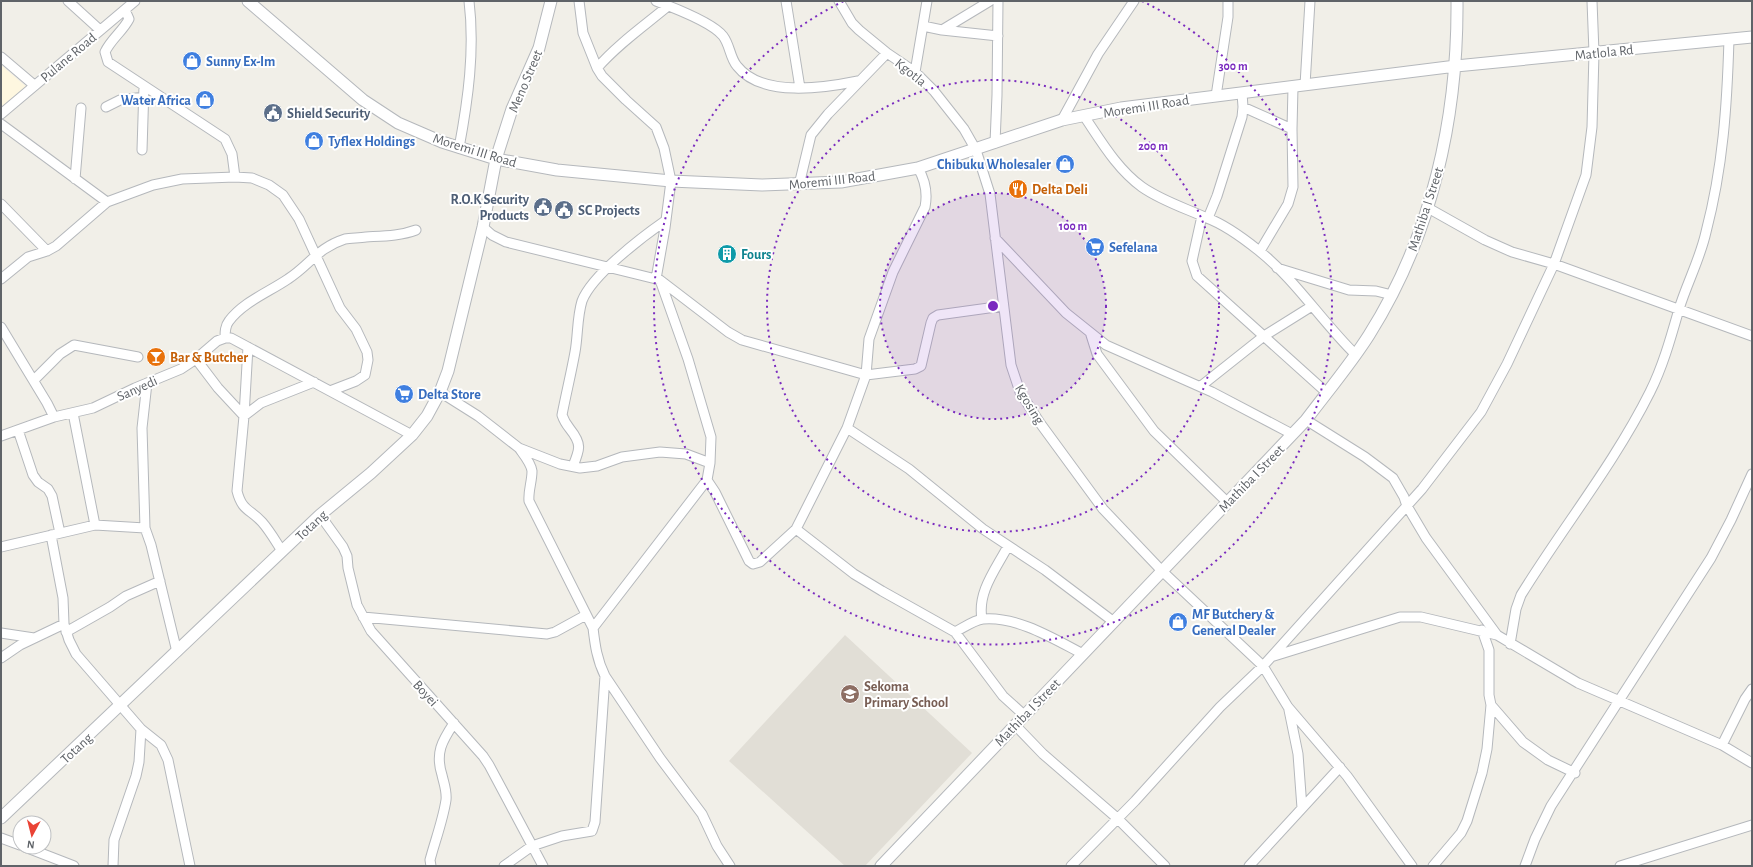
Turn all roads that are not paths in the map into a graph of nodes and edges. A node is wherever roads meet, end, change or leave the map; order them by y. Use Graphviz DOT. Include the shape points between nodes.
graph roads {
  1 [pos="68,1"];
  2 [pos="135,1"];
  3 [pos="248,1"];
  4 [pos="469,1"];
  5 [pos="551,1"];
  6 [pos="579,1"];
  7 [pos="656,1"];
  8 [pos="786,1"];
  9 [pos="839,1"];
  10 [pos="927,1"];
  11 [pos="990,1"];
  12 [pos="998,1"];
  13 [pos="1134,1"];
  14 [pos="1228,1"];
  15 [pos="1310,1"];
  16 [pos="1457,1"];
  17 [pos="1592,1"];
  18 [pos="668,6"];
  19 [pos="125,10"];
  20 [pos="923,26"];
  21 [pos="100,30"];
  22 [pos="942,30"];
  23 [pos="998,36"];
  24 [pos="1752,37"];
  25 [pos="1728,39"];
  26 [pos="886,53"];
  27 [pos="1594,53"];
  28 [pos="1,57"];
  29 [pos="1456,66"];
  30 [pos="597,68"];
  31 [pos="915,72"];
  32 [pos="858,81"];
  33 [pos="34,85"];
  34 [pos="1305,85"];
  35 [pos="144,86"];
  36 [pos="1293,87"];
  37 [pos="800,88"];
  38 [pos="1242,93"];
  39 [pos="1216,96"];
  40 [pos="144,97"];
  41 [pos="106,107"];
  42 [pos="1243,107"];
  43 [pos="81,108"];
  44 [pos="1,114"];
  45 [pos="1084,116"];
  46 [pos="1062,120"];
  47 [pos="1,124"];
  48 [pos="1292,129"];
  49 [pos="995,143"];
  50 [pos="460,148"];
  51 [pos="142,150"];
  52 [pos="976,150"];
  53 [pos="496,160"];
  54 [pos="918,168"];
  55 [pos="235,177"];
  56 [pos="75,179"];
  57 [pos="670,181"];
  58 [pos="799,185"];
  59 [pos="107,202"];
  60 [pos="1,204"];
  61 [pos="1428,208"];
  62 [pos="1205,217"];
  63 [pos="665,221"];
  64 [pos="483,227"];
  65 [pos="416,230"];
  66 [pos="995,238"];
  67 [pos="47,251"];
  68 [pos="1260,252"];
  69 [pos="315,255"];
  70 [pos="1554,264"];
  71 [pos="1276,267"];
  72 [pos="609,268"];
  73 [pos="1,279"];
  74 [pos="658,279"];
  75 [pos="1392,295"];
  76 [pos="1003,306"];
  77 [pos="1312,306"];
  78 [pos="1679,309"];
  79 [pos="1,327"];
  80 [pos="1092,335"];
  81 [pos="1264,336"];
  82 [pos="1752,336"];
  83 [pos="225,338"];
  84 [pos="248,347"];
  85 [pos="1356,355"];
  86 [pos="138,357"];
  87 [pos="196,359"];
  88 [pos="866,375"];
  89 [pos="34,380"];
  90 [pos="314,382"];
  91 [pos="146,383"];
  92 [pos="1201,386"];
  93 [pos="330,391"];
  94 [pos="440,392"];
  95 [pos="1327,393"];
  96 [pos="73,413"];
  97 [pos="244,416"];
  98 [pos="54,417"];
  99 [pos="1306,420"];
  100 [pos="847,428"];
  101 [pos="18,430"];
  102 [pos="1292,434"];
  103 [pos="412,435"];
  104 [pos="1,436"];
  105 [pos="519,448"];
  106 [pos="710,463"];
  107 [pos="573,466"];
  108 [pos="1752,474"];
  109 [pos="707,480"];
  110 [pos="1228,502"];
  111 [pos="1406,506"];
  112 [pos="320,515"];
  113 [pos="95,525"];
  114 [pos="145,528"];
  115 [pos="796,529"];
  116 [pos="56,534"];
  117 [pos="1008,546"];
  118 [pos="1,547"];
  119 [pos="282,551"];
  120 [pos="1162,571"];
  121 [pos="160,581"];
  122 [pos="586,615"];
  123 [pos="363,617"];
  124 [pos="982,619"];
  125 [pos="1114,622"];
  126 [pos="65,628"];
  127 [pos="593,628"];
  128 [pos="1482,630"];
  129 [pos="955,632"];
  130 [pos="1,633"];
  131 [pos="1496,635"];
  132 [pos="34,638"];
  133 [pos="1510,644"];
  134 [pos="177,652"];
  135 [pos="1083,654"];
  136 [pos="1273,657"];
  137 [pos="1,658"];
  138 [pos="1263,666"];
  139 [pos="605,676"];
  140 [pos="1752,689"];
  141 [pos="1619,700"];
  142 [pos="121,705"];
  143 [pos="1491,705"];
  144 [pos="1288,707"];
  145 [pos="1024,715"];
  146 [pos="454,723"];
  147 [pos="1015,725"];
  148 [pos="141,729"];
  149 [pos="1722,745"];
  150 [pos="1752,763"];
  151 [pos="1340,767"];
  152 [pos="1574,773"];
  153 [pos="1302,808"];
  154 [pos="1,818"];
  155 [pos="1117,818"];
  156 [pos="1752,825"];
  157 [pos="1,838"];
  158 [pos="12,842"];
  159 [pos="532,846"];
  160 [pos="46,855"];
  161 [pos="74,866"];
  162 [pos="113,866"];
  163 [pos="190,866"];
  164 [pos="431,866"];
  165 [pos="504,866"];
  166 [pos="543,866"];
  167 [pos="730,866"];
  168 [pos="881,866"];
  169 [pos="1071,866"];
  170 [pos="1165,866"];
  171 [pos="1249,866"];
  172 [pos="1412,866"];
  173 [pos="1433,866"];
  174 [pos="1525,866"];
  175 [pos="1620,866"];
  1 -- 21 [label="street"];
  2 -- 19 [label="street, Pulane Road"];
  3 -- 50 [label="street, Moremi III Road" via="331,74 380,112 398,123"];
  4 -- 50 [label="street" via="470,53"];
  5 -- 53 [label="street, Meno Street" via="539,48 512,109"];
  6 -- 30 [label="street" via="583,33"];
  7 -- 18 [label="street"];
  8 -- 37 [label="street"];
  9 -- 26 [label="street, Kgotla" via="852,23"];
  10 -- 20 [label="street"];
  11 -- 22 [label="street"];
  12 -- 23 [label="street"];
  13 -- 46 [label="street" via="1098,54"];
  14 -- 39 [label="street" via="1228,17"];
  15 -- 34 [label="street"];
  16 -- 29 [label="street, Mathiba I Street"];
  17 -- 27 [label="street"];
  18 -- 30 [label="street" via="622,43"];
  18 -- 37 [label="street" via="724,36 735,65 753,79 783,88"];
  19 -- 21 [label="street, Pulane Road"];
  19 -- 35 [label="street" via="129,19 109,42 104,52 108,62"];
  20 -- 22 [label="street"];
  20 -- 31 [label="street"];
  21 -- 33 [label="street, Pulane Road"];
  22 -- 23 [label="street"];
  23 -- 49 [label="street"];
  24 -- 25 [label="street, Matlola Rd"];
  25 -- 27 [label="street, Matlola Rd"];
  25 -- 78 [label="street" via="1725,125 1717,186 1706,234"];
  26 -- 31 [label="street, Kgotla"];
  26 -- 32 [label="street"];
  27 -- 29 [label="street, Matlola Rd"];
  27 -- 70 [label="street" via="1592,127 1586,175"];
  28 -- 33 [label="street"];
  29 -- 34 [label="street, Moremi III Road"];
  29 -- 61 [label="street, Mathiba I Street" via="1449,124"];
  30 -- 57 [label="street" via="626,100 656,126 664,148"];
  31 -- 52 [label="street, Kgotla" via="947,107"];
  32 -- 37 [label="street"];
  32 -- 58 [label="street" via="811,135"];
  33 -- 44 [label="street, Pulane Road"];
  34 -- 36 [label="street, Moremi III Road"];
  35 -- 40 [label="street"];
  35 -- 55 [label="street" via="225,139 232,154"];
  36 -- 38 [label="street, Moremi III Road"];
  36 -- 48 [label="street"];
  38 -- 39 [label="street, Moremi III Road"];
  38 -- 42 [label="street"];
  39 -- 45 [label="street, Moremi III Road" via="1122,108"];
  40 -- 41 [label="street" via="120,100"];
  40 -- 51 [label="street"];
  42 -- 48 [label="street"];
  42 -- 62 [label="street" via="1221,184"];
  43 -- 56 [label="street"];
  45 -- 46 [label="street, Moremi III Road"];
  45 -- 62 [label="street" via="1121,166 1141,186 1168,202"];
  46 -- 49 [label="street, Moremi III Road"];
  47 -- 56 [label="street"];
  48 -- 68 [label="street" via="1293,187 1288,204"];
  49 -- 52 [label="street, Moremi III Road"];
  50 -- 53 [label="street, Moremi III Road"];
  52 -- 54 [label="street, Moremi III Road"];
  52 -- 66 [label="street, Kgosing" via="990,194"];
  53 -- 57 [label="street, Moremi III Road" via="557,170"];
  53 -- 64 [label="street, Totang"];
  54 -- 58 [label="street, Moremi III Road" via="841,182"];
  54 -- 88 [label="street" via="926,188 925,207 893,272 869,339"];
  55 -- 59 [label="street" via="182,178 153,185"];
  55 -- 69 [label="street" via="252,178 269,185 283,195 299,219"];
  56 -- 59 [label="street"];
  57 -- 58 [label="street, Moremi III Road"];
  57 -- 63 [label="street"];
  59 -- 67 [label="street"];
  60 -- 67 [label="street"];
  61 -- 70 [label="street" via="1512,252"];
  61 -- 75 [label="street, Mathiba I Street"];
  62 -- 68 [label="street" via="1222,225"];
  62 -- 81 [label="street" via="1192,261 1197,276"];
  63 -- 72 [label="street"];
  63 -- 74 [label="street"];
  64 -- 72 [label="street" via="506,242"];
  64 -- 94 [label="street, Totang" via="448,371"];
  65 -- 69 [label="street" via="403,234 347,239 330,244"];
  66 -- 76 [label="street, Kgosing"];
  66 -- 80 [label="street" via="1066,313"];
  67 -- 73 [label="street" via="28,257"];
  68 -- 71 [label="street"];
  69 -- 83 [label="street" via="290,278 251,302 229,320 225,328"];
  69 -- 93 [label="street" via="340,308 356,329 368,360 365,375"];
  70 -- 78 [label="street"];
  70 -- 111 [label="street" via="1507,364 1481,412 1448,457"];
  71 -- 75 [label="street" via="1349,290 1376,291"];
  71 -- 77 [label="street"];
  72 -- 74 [label="street"];
  72 -- 107 [label="street" via="592,285 582,302 562,415 578,438 579,451"];
  74 -- 88 [label="street" via="742,340"];
  74 -- 106 [label="street" via="688,359 711,437"];
  75 -- 85 [label="street, Mathiba I Street"];
  76 -- 88 [label="street" via="938,315 931,323 921,366"];
  76 -- 120 [label="street, Kgosing" via="1011,365 1020,392 1103,509"];
  77 -- 81 [label="street"];
  77 -- 85 [label="street"];
  78 -- 82 [label="street"];
  78 -- 133 [label="street" via="1669,344 1650,392 1606,468 1521,595"];
  79 -- 89 [label="street"];
  80 -- 92 [label="street" via="1120,353"];
  80 -- 110 [label="street" via="1097,354 1154,431"];
  81 -- 92 [label="street"];
  81 -- 95 [label="street"];
  83 -- 84 [label="street" via="231,338"];
  83 -- 87 [label="street, Sanyedi" via="217,341"];
  84 -- 90 [label="street"];
  84 -- 97 [label="street"];
  85 -- 95 [label="street, Mathiba I Street"];
  86 -- 89 [label="street" via="74,345 60,354"];
  87 -- 91 [label="street, Sanyedi" via="181,369"];
  87 -- 97 [label="street"];
  88 -- 100 [label="street"];
  89 -- 98 [label="street"];
  90 -- 93 [label="street"];
  90 -- 97 [label="street" via="261,404"];
  91 -- 96 [label="street, Sanyedi" via="93,408"];
  91 -- 114 [label="street" via="142,428"];
  92 -- 102 [label="street"];
  93 -- 103 [label="street"];
  94 -- 103 [label="street, Totang" via="427,416"];
  94 -- 105 [label="street" via="478,416"];
  95 -- 99 [label="street, Mathiba I Street"];
  96 -- 98 [label="street, Sanyedi"];
  96 -- 113 [label="street"];
  97 -- 119 [label="street" via="237,491 240,502 263,523"];
  98 -- 101 [label="street, Sanyedi"];
  99 -- 102 [label="street, Mathiba I Street"];
  99 -- 111 [label="street" via="1384,470 1398,485"];
  100 -- 115 [label="street"];
  100 -- 117 [label="street" via="909,469"];
  101 -- 104 [label="street, Sanyedi"];
  101 -- 116 [label="street" via="33,475 52,496"];
  102 -- 110 [label="street, Mathiba I Street"];
  103 -- 112 [label="street, Totang"];
  105 -- 107 [label="street" via="560,464"];
  105 -- 122 [label="street" via="532,470 529,501"];
  106 -- 107 [label="street" via="686,454 660,452 622,457 598,466"];
  106 -- 109 [label="street"];
  108 -- 141 [label="street" via="1711,558"];
  109 -- 115 [label="street" via="749,561 753,564 760,562"];
  109 -- 127 [label="street"];
  110 -- 120 [label="street, Mathiba I Street"];
  111 -- 131 [label="street"];
  111 -- 136 [label="street"];
  112 -- 119 [label="street, Totang"];
  112 -- 123 [label="street, Boyei" via="347,556 352,587"];
  113 -- 114 [label="street"];
  113 -- 116 [label="street"];
  114 -- 121 [label="street" via="152,545"];
  115 -- 129 [label="street" via="854,574"];
  116 -- 118 [label="street"];
  116 -- 126 [label="street"];
  117 -- 124 [label="street" via="982,595"];
  117 -- 125 [label="street" via="1045,570"];
  119 -- 134 [label="street, Totang"];
  120 -- 125 [label="street, Mathiba I Street"];
  120 -- 138 [label="street, Kgosing"];
  121 -- 126 [label="street"];
  121 -- 134 [label="street"];
  122 -- 123 [label="street" via="547,634"];
  122 -- 127 [label="street"];
  123 -- 146 [label="street, Boyei" via="380,643"];
  124 -- 129 [label="street"];
  124 -- 135 [label="street" via="1028,627"];
  125 -- 135 [label="street, Mathiba I Street"];
  126 -- 132 [label="street"];
  126 -- 142 [label="street" via="76,654"];
  127 -- 139 [label="street" via="599,663"];
  128 -- 131 [label="street"];
  128 -- 136 [label="street" via="1421,617 1400,617"];
  128 -- 143 [label="street" via="1489,650"];
  129 -- 145 [label="street" via="1003,696"];
  130 -- 132 [label="street"];
  131 -- 133 [label="street"];
  132 -- 137 [label="street"];
  133 -- 141 [label="street" via="1578,683"];
  134 -- 142 [label="street, Totang"];
  135 -- 145 [label="street, Mathiba I Street"];
  136 -- 138 [label="street"];
  138 -- 144 [label="street, Kgosing"];
  138 -- 155 [label="street" via="1215,712"];
  139 -- 159 [label="street" via="595,826 588,833 562,836"];
  139 -- 167 [label="street" via="660,758 702,814"];
  140 -- 149 [label="street"];
  141 -- 149 [label="street"];
  141 -- 152 [label="street"];
  142 -- 148 [label="street"];
  142 -- 154 [label="street, Totang"];
  143 -- 152 [label="street" via="1523,742 1548,760"];
  143 -- 173 [label="street" via="1487,749 1467,821 1461,833"];
  144 -- 151 [label="street"];
  144 -- 153 [label="street" via="1298,754"];
  145 -- 147 [label="street, Mathiba I Street"];
  146 -- 159 [label="street, Boyei" via="489,765"];
  146 -- 164 [label="street" via="441,744 439,758 446,800 430,860"];
  147 -- 155 [label="street" via="1043,754"];
  147 -- 168 [label="street, Mathiba I Street"];
  148 -- 162 [label="street" via="139,762 114,840"];
  148 -- 163 [label="street" via="161,746 168,760"];
  149 -- 150 [label="street"];
  151 -- 153 [label="street"];
  151 -- 172 [label="street"];
  152 -- 174 [label="street" via="1542,823"];
  153 -- 171 [label="street"];
  155 -- 169 [label="street"];
  155 -- 170 [label="street"];
  156 -- 175 [label="street"];
  157 -- 158 [label="street"];
  159 -- 165 [label="street"];
  159 -- 166 [label="street, Boyei"];
  160 -- 161 [label="street"];
}
